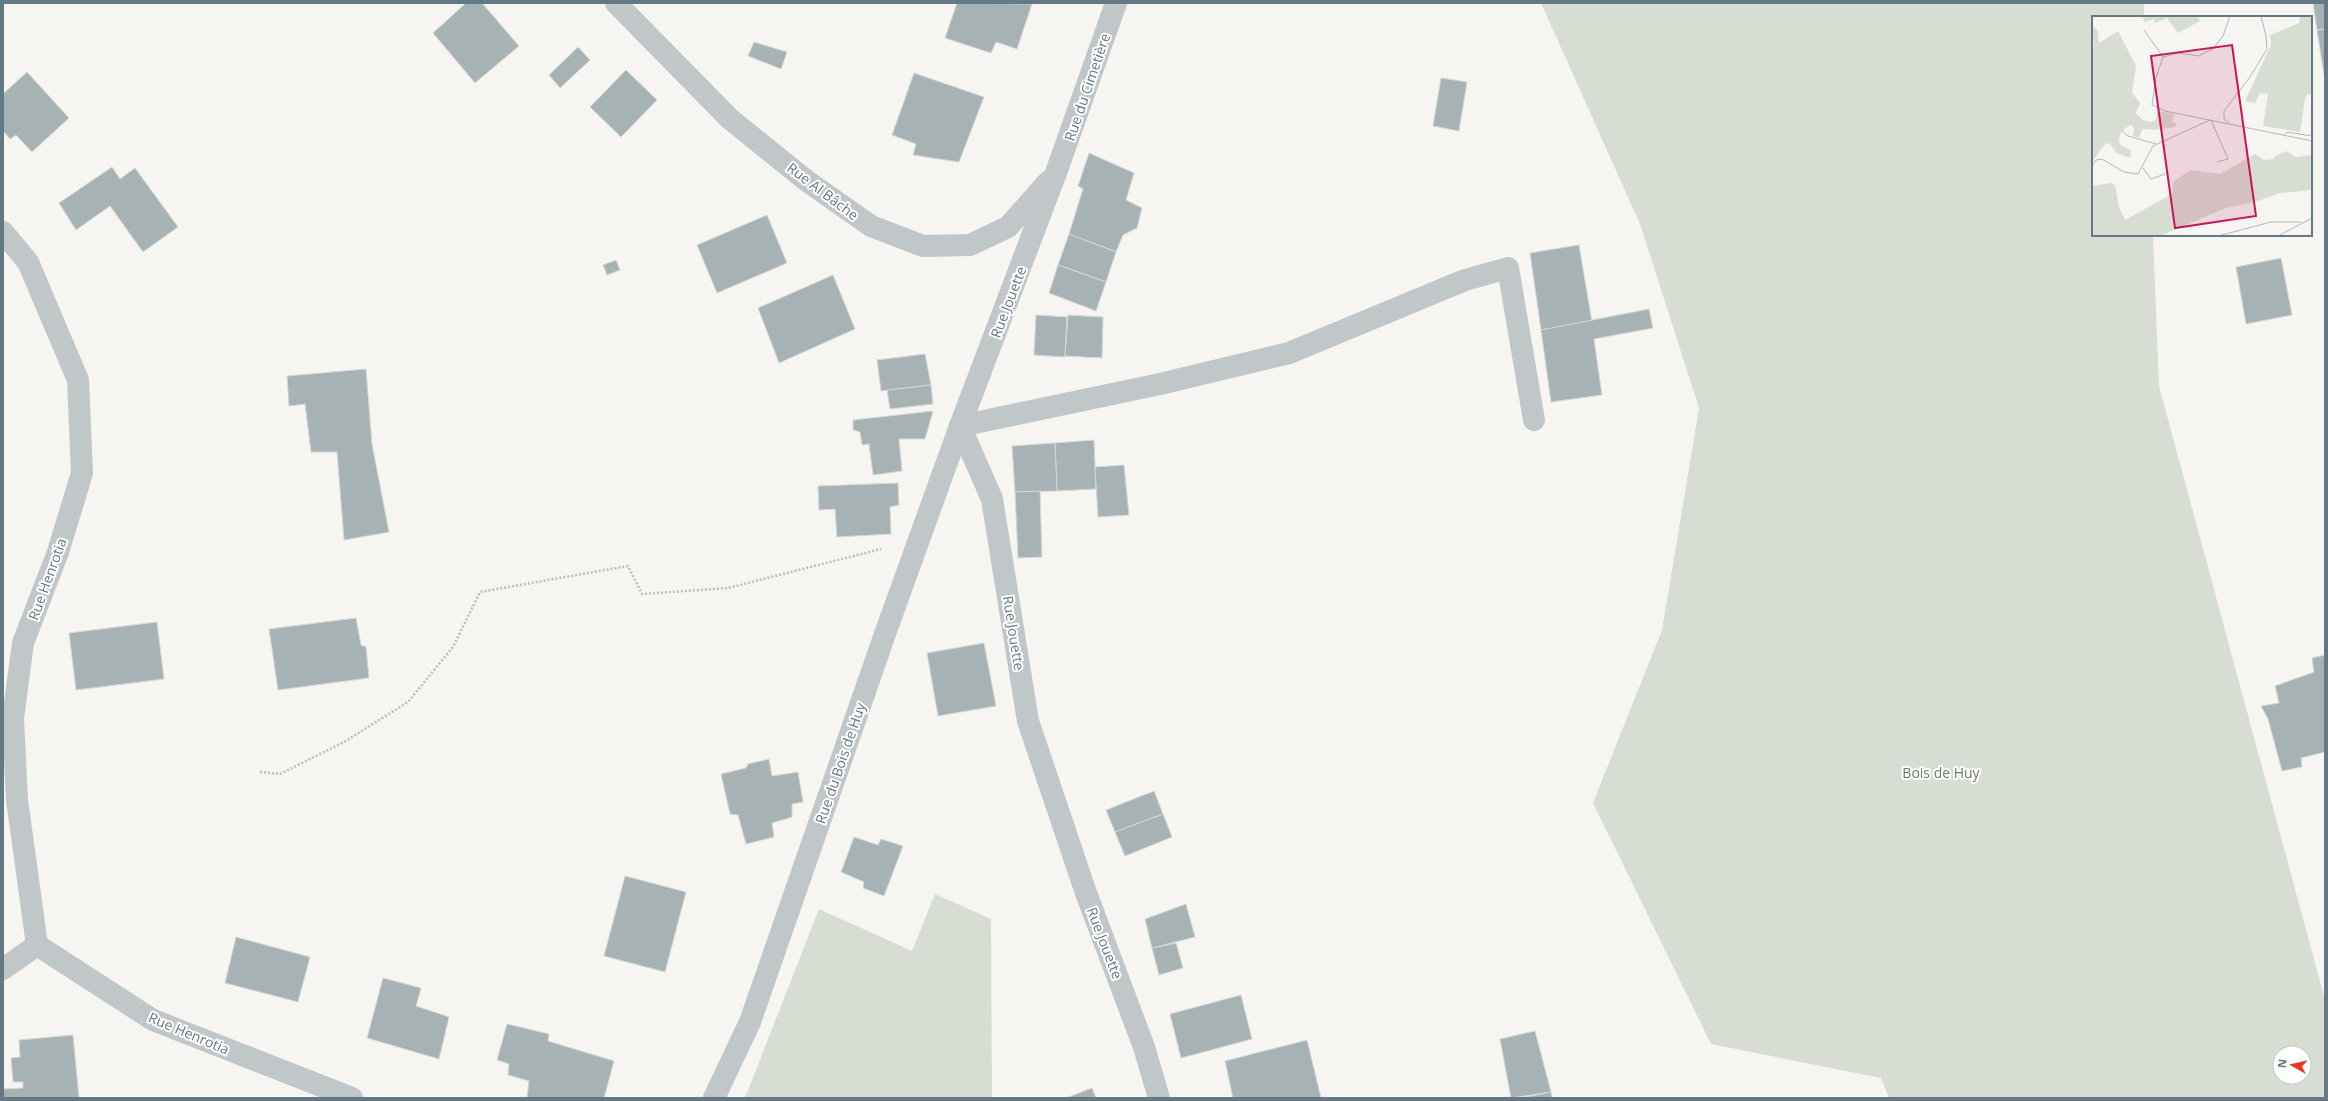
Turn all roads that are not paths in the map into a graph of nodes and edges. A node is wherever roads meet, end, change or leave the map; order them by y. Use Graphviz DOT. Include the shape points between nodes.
graph roads {
  1 [pos="616,3"];
  2 [pos="1116,3"];
  3 [pos="1058,170"];
  4 [pos="3,232"];
  5 [pos="1534,420"];
  6 [pos="960,426"];
  7 [pos="37,944"];
  8 [pos="3,969"];
  9 [pos="352,1098"];
  10 [pos="714,1098"];
  11 [pos="1160,1098"];
  1 -- 3 [label="street, Rue Al Bâche" via="730,119 807,181 871,226 922,246 970,245 1008,227"];
  2 -- 3 [label="street, Rue du Cimetière"];
  3 -- 6 [label="street, Rue Jouette"];
  4 -- 7 [label="street, Rue Henrotia" via="28,262 78,380 82,473 58,552 23,643 13,718 17,800"];
  5 -- 6 [label="street" via="1508,268 1465,280 1289,353 1160,384"];
  6 -- 10 [label="street, Rue du Bois de Huy" via="750,1022"];
  6 -- 11 [label="street, Rue Jouette" via="992,499 1028,721 1086,893 1144,1047"];
  7 -- 8 [label="street"];
  7 -- 9 [label="street, Rue Henrotia" via="152,1020"];
}
